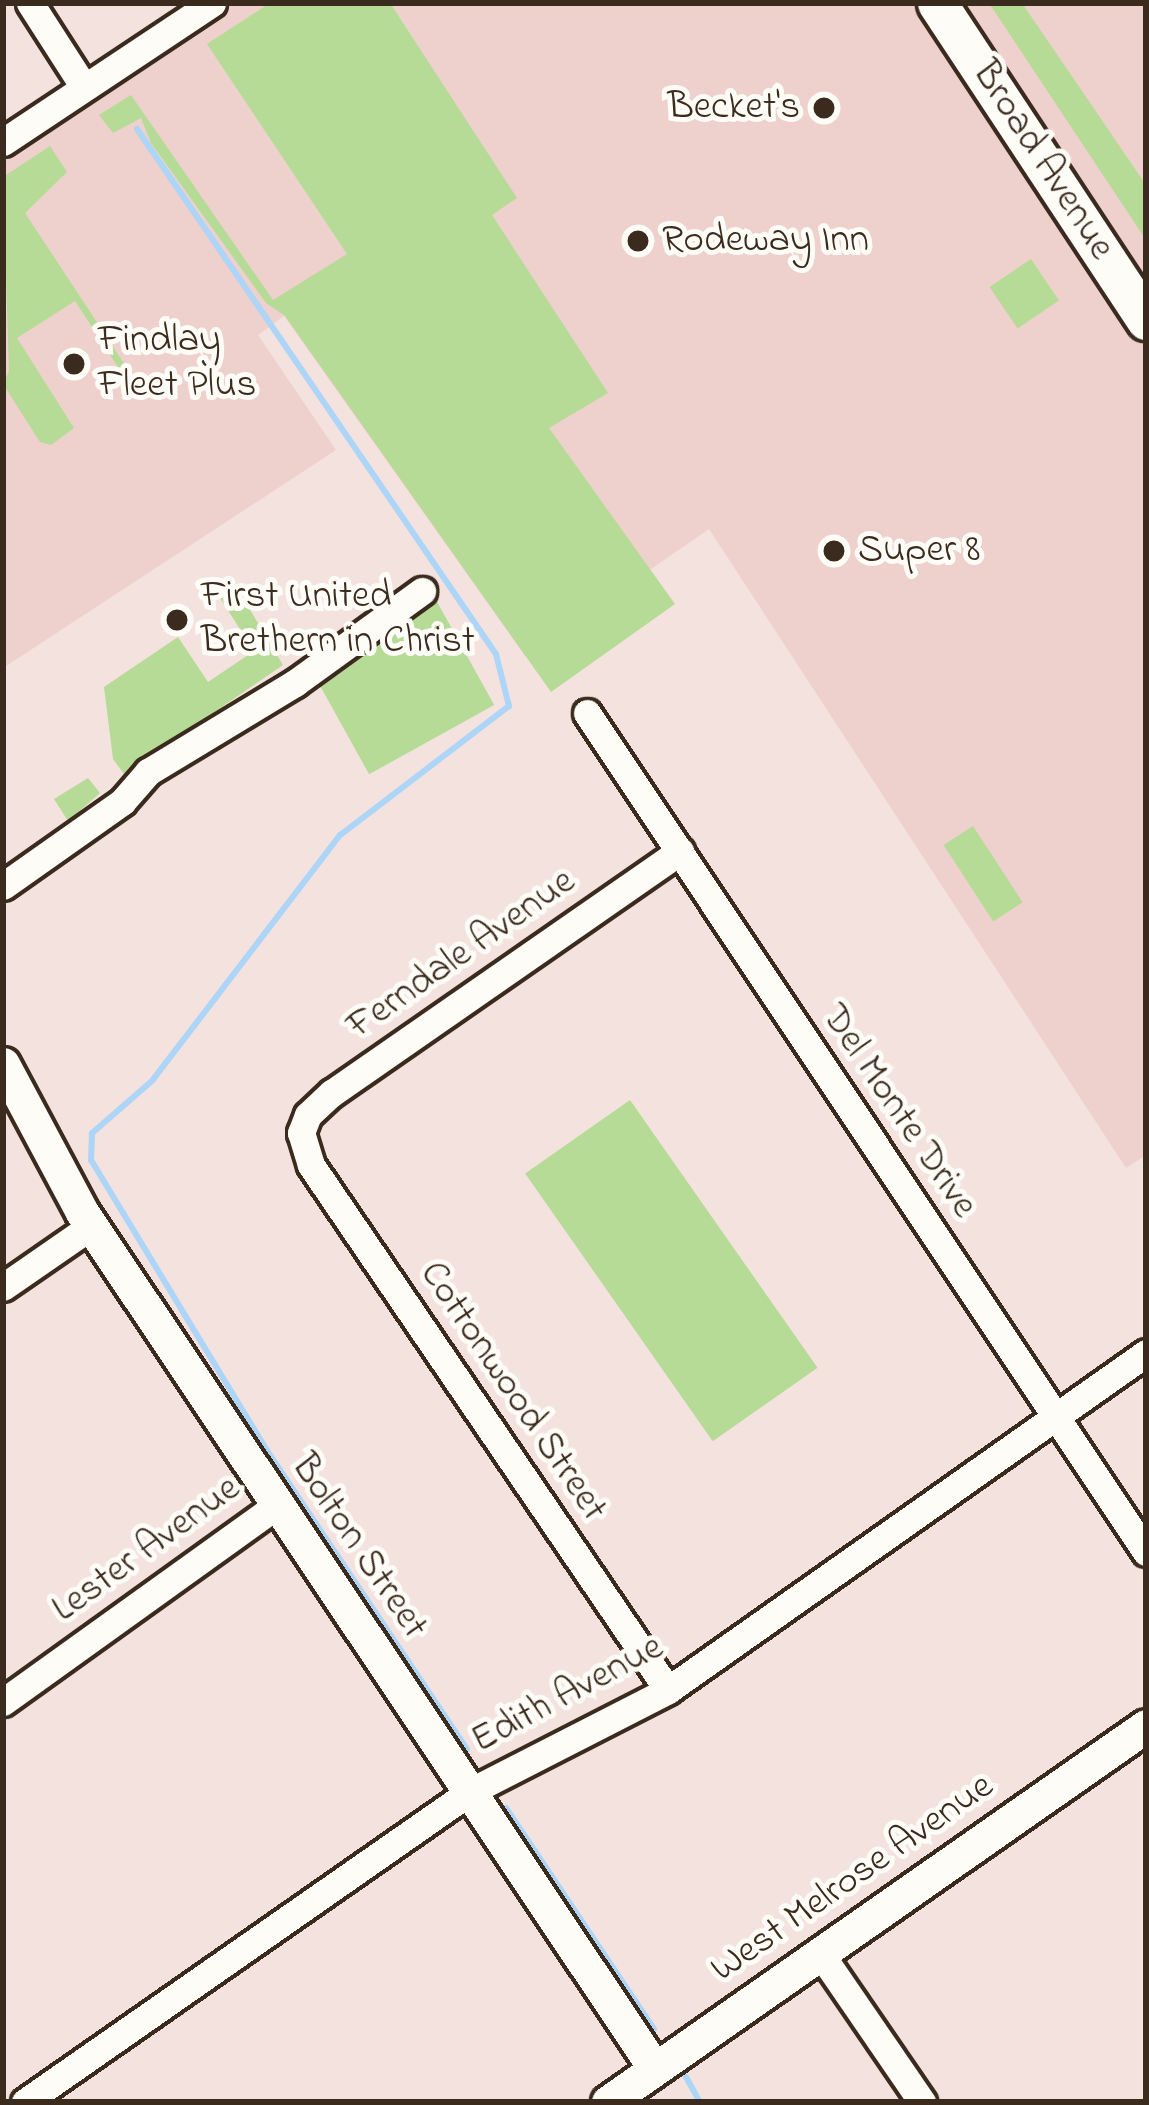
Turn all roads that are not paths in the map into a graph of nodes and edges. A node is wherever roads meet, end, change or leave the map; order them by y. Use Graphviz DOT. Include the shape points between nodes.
graph roads {
  1 [pos="30,3"];
  2 [pos="212,3"];
  3 [pos="937,3"];
  4 [pos="85,87"];
  5 [pos="3,142"];
  6 [pos="1146,320"];
  7 [pos="422,591"];
  8 [pos="587,713"];
  9 [pos="680,851"];
  10 [pos="3,886"];
  11 [pos="3,1064"];
  12 [pos="302,1133"];
  13 [pos="92,1226"];
  14 [pos="3,1287"];
  15 [pos="1146,1353"];
  16 [pos="1056,1416"];
  17 [pos="279,1504"];
  18 [pos="1146,1552"];
  19 [pos="668,1690"];
  20 [pos="3,1702"];
  21 [pos="1146,1726"];
  22 [pos="471,1791"];
  23 [pos="820,1953"];
  24 [pos="656,2069"];
  25 [pos="25,2102"];
  26 [pos="608,2102"];
  27 [pos="922,2102"];
  1 -- 4 [label="street"];
  2 -- 4 [label="street"];
  3 -- 6 [label="main road, Broad Avenue"];
  4 -- 5 [label="street"];
  7 -- 10 [label="street" via="295,683 148,772 122,802"];
  8 -- 9 [label="street, Del Monte Drive"];
  9 -- 12 [label="street, Ferndale Avenue" via="332,1094 308,1115"];
  9 -- 16 [label="street, Del Monte Drive"];
  11 -- 13 [label="street, Bolton Street"];
  12 -- 19 [label="street, Cottonwood Street" via="311,1165"];
  13 -- 14 [label="street"];
  13 -- 17 [label="street, Bolton Street"];
  15 -- 16 [label="street, Edith Avenue"];
  16 -- 18 [label="street, Del Monte Drive"];
  16 -- 19 [label="street, Edith Avenue"];
  17 -- 20 [label="street, Lester Avenue"];
  17 -- 22 [label="street, Bolton Street"];
  19 -- 22 [label="street, Edith Avenue"];
  21 -- 23 [label="street, West Melrose Avenue"];
  22 -- 24 [label="street, Bolton Street"];
  22 -- 25 [label="street, Edith Avenue"];
  23 -- 24 [label="street, West Melrose Avenue"];
  23 -- 27 [label="street"];
  24 -- 26 [label="street, West Melrose Avenue"];
}
